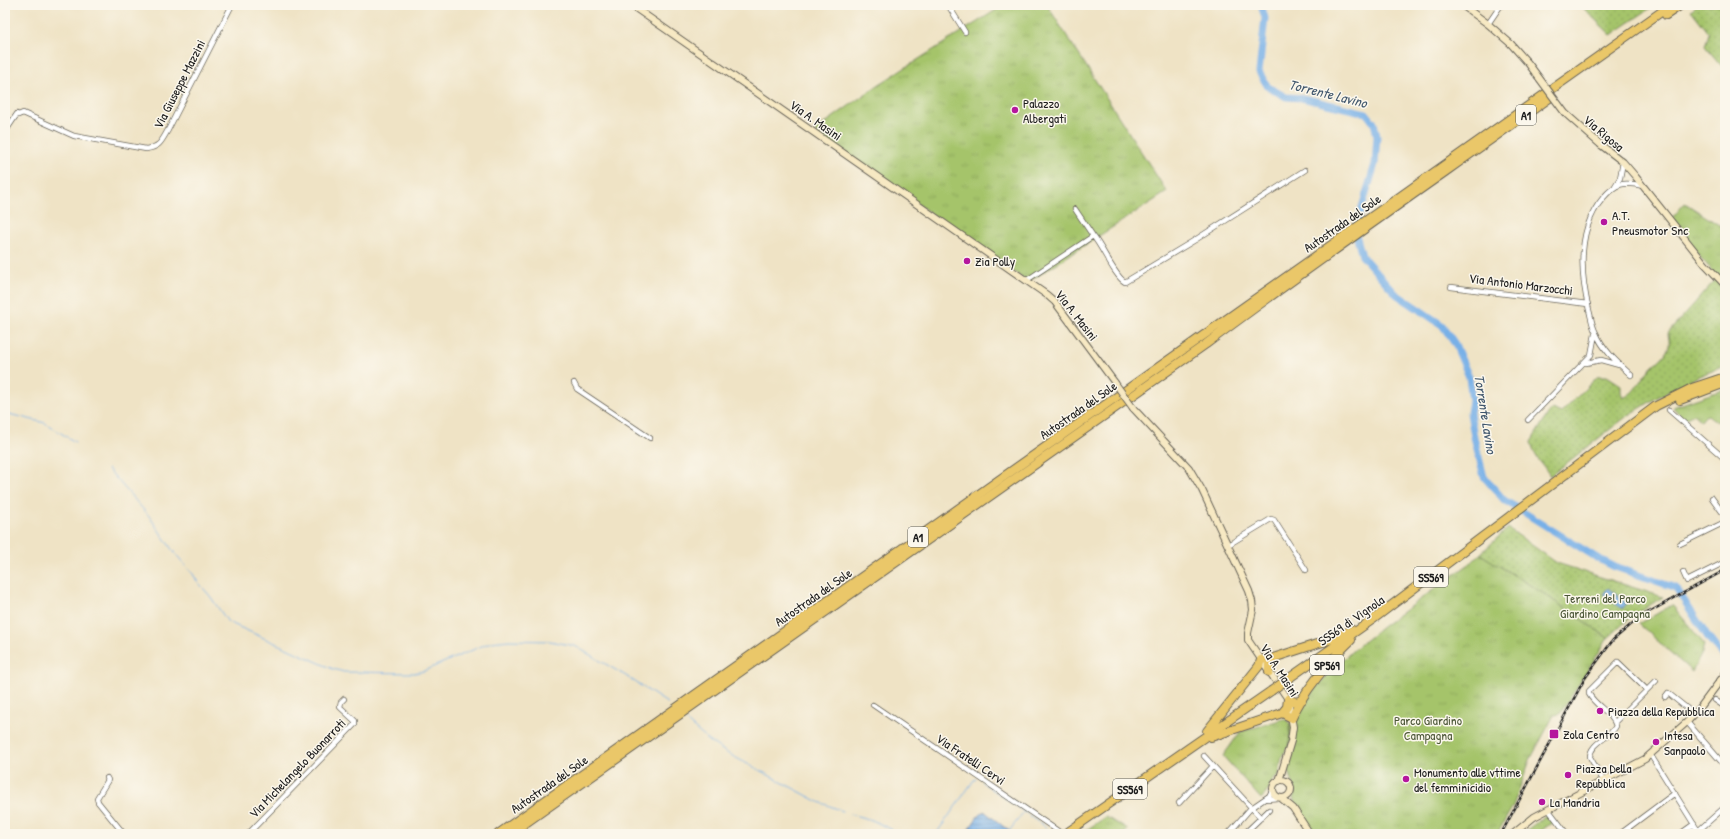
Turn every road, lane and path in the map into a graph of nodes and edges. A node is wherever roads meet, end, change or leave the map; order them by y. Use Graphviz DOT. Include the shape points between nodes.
graph roads {
  1 [pos="232,5"];
  2 [pos="631,5"];
  3 [pos="948,5"];
  4 [pos="1462,5"];
  5 [pos="1501,5"];
  6 [pos="1671,5"];
  7 [pos="1680,5"];
  8 [pos="1488,24"];
  9 [pos="965,32"];
  10 [pos="5,132"];
  11 [pos="1622,162"];
  12 [pos="1305,170"];
  13 [pos="1614,186"];
  14 [pos="1644,187"];
  15 [pos="1076,209"];
  16 [pos="1094,236"];
  17 [pos="1027,280"];
  18 [pos="1725,285"];
  19 [pos="1451,287"];
  20 [pos="1588,304"];
  21 [pos="1595,333"];
  22 [pos="1584,364"];
  23 [pos="1619,365"];
  24 [pos="1632,375"];
  25 [pos="1725,377"];
  26 [pos="574,383"];
  27 [pos="1725,383"];
  28 [pos="1669,410"];
  29 [pos="1528,420"];
  30 [pos="1624,431"];
  31 [pos="650,438"];
  32 [pos="1725,459"];
  33 [pos="1712,498"];
  34 [pos="1725,516"];
  35 [pos="1725,522"];
  36 [pos="1680,544"];
  37 [pos="1228,545"];
  38 [pos="1725,562"];
  39 [pos="1306,570"];
  40 [pos="1683,572"];
  41 [pos="1372,620"];
  42 [pos="1273,658"];
  43 [pos="1260,660"];
  44 [pos="1255,670"];
  45 [pos="1269,672"];
  46 [pos="1725,674"];
  47 [pos="1656,681"];
  48 [pos="1647,690"];
  49 [pos="1666,695"];
  50 [pos="1711,698"];
  51 [pos="344,699"];
  52 [pos="1288,699"];
  53 [pos="1302,700"];
  54 [pos="873,705"];
  55 [pos="1725,707"];
  56 [pos="1282,713"];
  57 [pos="1694,714"];
  58 [pos="1292,718"];
  59 [pos="1615,722"];
  60 [pos="1687,722"];
  61 [pos="1195,743"];
  62 [pos="1650,754"];
  63 [pos="1204,756"];
  64 [pos="1213,766"];
  65 [pos="1284,766"];
  66 [pos="1725,766"];
  67 [pos="107,778"];
  68 [pos="1603,780"];
  69 [pos="1279,781"];
  70 [pos="1288,782"];
  71 [pos="1273,789"];
  72 [pos="1291,793"];
  73 [pos="1675,793"];
  74 [pos="1280,798"];
  75 [pos="1265,800"];
  76 [pos="1179,803"];
  77 [pos="1725,807"];
  78 [pos="1252,808"];
  79 [pos="1293,808"];
  80 [pos="1548,809"];
  81 [pos="1269,810"];
  82 [pos="1261,818"];
  83 [pos="1694,824"];
  84 [pos="1062,832"];
  85 [pos="1699,832"];
  86 [pos="124,834"];
  87 [pos="248,834"];
  88 [pos="498,834"];
  89 [pos="510,834"];
  90 [pos="1228,834"];
  91 [pos="1244,834"];
  92 [pos="1310,834"];
  93 [pos="1514,834"];
  94 [pos="1567,834"];
  95 [pos="1620,834"];
  96 [pos="1680,834"];
  1 -- 10 [label="street, Via Giuseppe Mazzini" via="168,130 155,148 146,149 74,136 23,113 17,114"];
  2 -- 17 [label="street, Via A. Masini"];
  3 -- 9 [label="street"];
  4 -- 8 [label="street, Via Rigosa"];
  5 -- 8 [label="street"];
  6 -- 88 [label="highway, Autostrada del Sole / A1"];
  7 -- 89 [label="highway, Autostrada del Sole / A1" via="1298,274 1206,344"];
  8 -- 11 [label="street, Via Rigosa, bridge" via="1528,63 1565,113"];
  11 -- 13 [label="street" via="1620,178"];
  11 -- 14 [label="street, Via Rigosa"];
  12 -- 16 [label="street" via="1125,282 1121,280"];
  13 -- 14 [label="street" via="1631,184"];
  13 -- 20 [label="street" via="1593,212 1586,234 1582,269"];
  14 -- 18 [label="street, Via Rigosa" via="1705,264"];
  15 -- 16 [label="street"];
  16 -- 17 [label="street"];
  17 -- 37 [label="street, Via A. Masini, bridge" via="1055,302 1132,408 1189,468"];
  19 -- 20 [label="street, Via Antonio Marzocchi"];
  20 -- 21 [label="street"];
  21 -- 22 [label="street" via="1594,348"];
  21 -- 23 [label="street"];
  22 -- 23 [label="street" via="1601,360"];
  22 -- 29 [label="street"];
  23 -- 24 [label="street"];
  25 -- 30 [label="highway, SS569 di Vignola / SS569" via="1692,388 1656,406"];
  26 -- 31 [label="street" via="577,389"];
  27 -- 30 [label="highway, SS569 di Vignola / SS569" via="1662,407"];
  28 -- 32 [label="street"];
  30 -- 41 [label="highway, SS569 di Vignola / SS569"];
  33 -- 34 [label="street"];
  35 -- 36 [label="street"];
  37 -- 39 [label="street" via="1271,519"];
  37 -- 43 [label="street, Via A. Masini" via="1252,601 1248,640"];
  38 -- 40 [label="street" via="1687,581"];
  41 -- 42 [label="highway, SP569" via="1329,640"];
  41 -- 53 [label="highway, SP569" via="1328,664"];
  41 -- 61 [label="highway, SS569 di Vignola / SS569, bridge"];
  42 -- 43 [label="highway, SP569"];
  42 -- 45 [label="highway" via="1268,665"];
  43 -- 44 [label="highway"];
  43 -- 45 [label="street, Via A. Masini"];
  44 -- 45 [label="highway" via="1264,669"];
  44 -- 61 [label="highway"];
  45 -- 52 [label="street, Via A. Masini"];
  46 -- 50 [label="street"];
  47 -- 48 [label="street"];
  48 -- 59 [label="street"];
  48 -- 59 [label="street" via="1616,663 1589,691 1591,698"];
  49 -- 57 [label="street"];
  50 -- 55 [label="street"];
  50 -- 57 [label="street"];
  51 -- 87 [label="street, Via Michelangelo Buonarroti" via="340,707 355,724"];
  52 -- 53 [label="highway" via="1297,702"];
  52 -- 56 [label="highway" via="1287,707"];
  52 -- 58 [label="street, Via A. Masini"];
  53 -- 58 [label="highway, SP569"];
  54 -- 84 [label="street, Via Fratelli Cervi"];
  56 -- 58 [label="highway"];
  56 -- 61 [label="highway"];
  57 -- 60 [label="street"];
  58 -- 65 [label="street, Via A. Masini" via="1291,740"];
  59 -- 68 [label="street" via="1613,731 1590,754"];
  60 -- 62 [label="street"];
  60 -- 66 [label="street"];
  61 -- 84 [label="highway, SS569 di Vignola / SS569"];
  62 -- 68 [label="street"];
  62 -- 73 [label="street"];
  63 -- 64 [label="street"];
  64 -- 76 [label="street"];
  64 -- 78 [label="street"];
  65 -- 69 [label="street, Via A. Masini"];
  65 -- 70 [label="street, Via A. Masini"];
  67 -- 86 [label="street" via="97,798 98,802"];
  68 -- 80 [label="street"];
  69 -- 70 [label="street"];
  69 -- 71 [label="street, Via A. Masini"];
  70 -- 72 [label="street, Via A. Masini"];
  71 -- 74 [label="street, Via A. Masini" via="1274,794"];
  71 -- 75 [label="street"];
  72 -- 74 [label="street" via="1288,797"];
  72 -- 79 [label="street, Via A. Masini"];
  73 -- 83 [label="street"];
  73 -- 95 [label="street"];
  74 -- 75 [label="street" via="1272,797"];
  74 -- 79 [label="street, Via A. Masini"];
  75 -- 78 [label="street"];
  77 -- 85 [label="street"];
  78 -- 82 [label="street"];
  78 -- 90 [label="street"];
  79 -- 92 [label="street, Via A. Masini"];
  80 -- 93 [label="street" via="1524,824"];
  80 -- 94 [label="street"];
  81 -- 82 [label="street"];
  82 -- 91 [label="street"];
  83 -- 85 [label="street"];
  83 -- 96 [label="street"];
}
